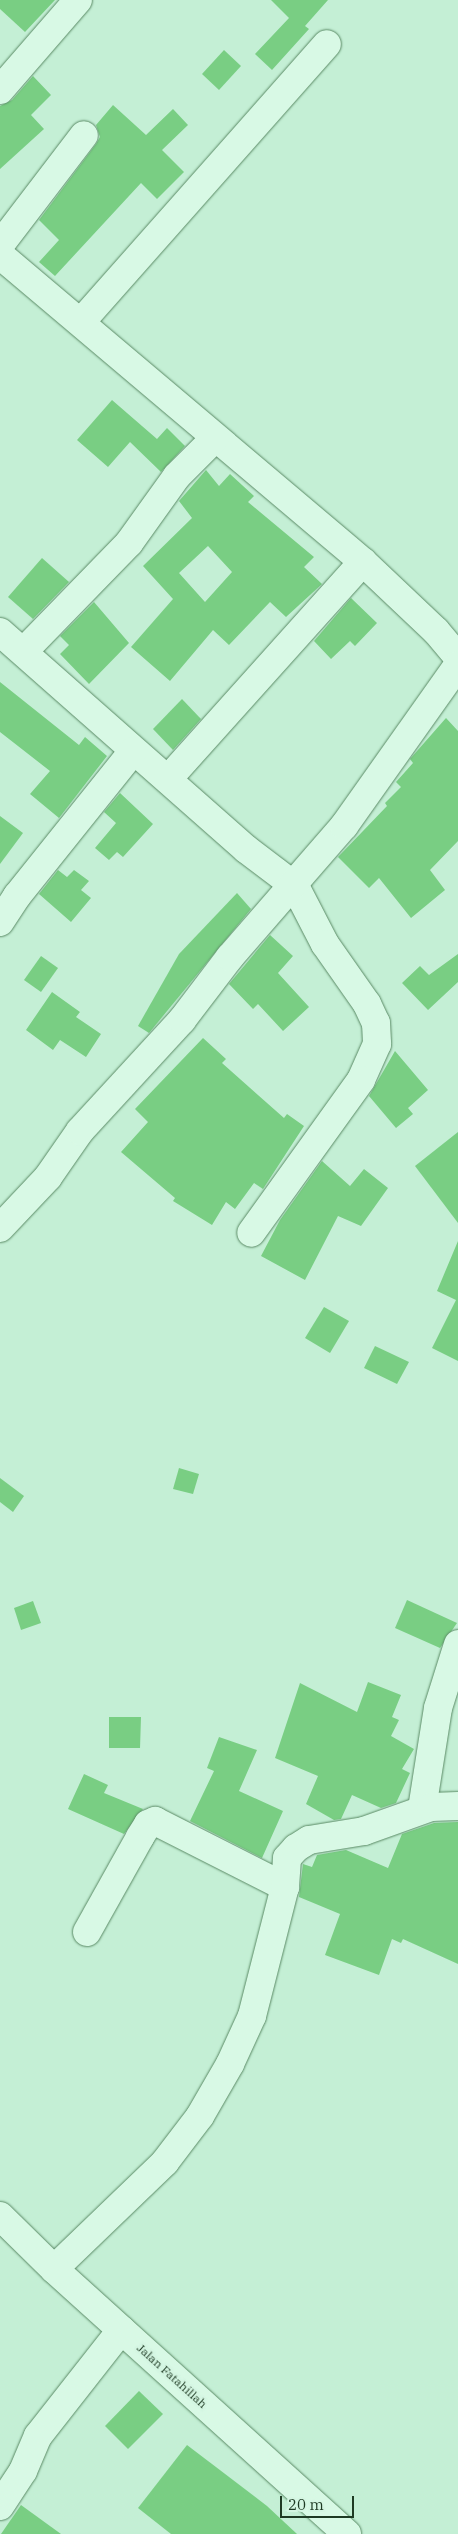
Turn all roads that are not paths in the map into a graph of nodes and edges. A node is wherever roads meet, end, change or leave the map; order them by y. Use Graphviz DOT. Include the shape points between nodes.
graph roads {
  1 [pos="78,0"];
  2 [pos="328,44"];
  3 [pos="0,90"];
  4 [pos="84,134"];
  5 [pos="0,245"];
  6 [pos="0,255"];
  7 [pos="81,322"];
  8 [pos="215,438"];
  9 [pos="363,562"];
  10 [pos="0,632"];
  11 [pos="24,651"];
  12 [pos="458,657"];
  13 [pos="458,665"];
  14 [pos="133,751"];
  15 [pos="168,779"];
  16 [pos="295,886"];
  17 [pos="0,922"];
  18 [pos="0,1228"];
  19 [pos="251,1233"];
  20 [pos="458,1644"];
  21 [pos="458,1806"];
  22 [pos="422,1809"];
  23 [pos="285,1887"];
  24 [pos="87,1932"];
  25 [pos="0,2216"];
  26 [pos="54,2269"];
  27 [pos="121,2330"];
  28 [pos="0,2506"];
  29 [pos="347,2534"];
  1 -- 3 [label="street"];
  2 -- 7 [label="street"];
  4 -- 5 [label="street"];
  6 -- 7 [label="street"];
  7 -- 8 [label="street"];
  8 -- 9 [label="street"];
  8 -- 11 [label="street" via="177,476 129,543"];
  9 -- 12 [label="street" via="436,631"];
  9 -- 15 [label="street"];
  10 -- 11 [label="street"];
  11 -- 14 [label="street"];
  13 -- 16 [label="street" via="394,761"];
  14 -- 15 [label="street"];
  14 -- 17 [label="street" via="17,896"];
  15 -- 16 [label="street" via="246,849"];
  16 -- 18 [label="street" via="230,957 151,1055 80,1131 48,1178"];
  16 -- 19 [label="street" via="325,944 368,1004 376,1023 377,1044 361,1080"];
  20 -- 22 [label="street" via="438,1708"];
  21 -- 22 [label="street"];
  22 -- 23 [label="street" via="364,1831 309,1840 287,1858"];
  23 -- 24 [label="street" via="155,1821 148,1824 140,1837"];
  23 -- 26 [label="street" via="252,2016 200,2116 165,2162"];
  25 -- 26 [label="street, Jalan Fatahillah"];
  26 -- 27 [label="street, Jalan Fatahillah"];
  27 -- 28 [label="street" via="38,2436 23,2471"];
  27 -- 29 [label="street, Jalan Fatahillah"];
}
